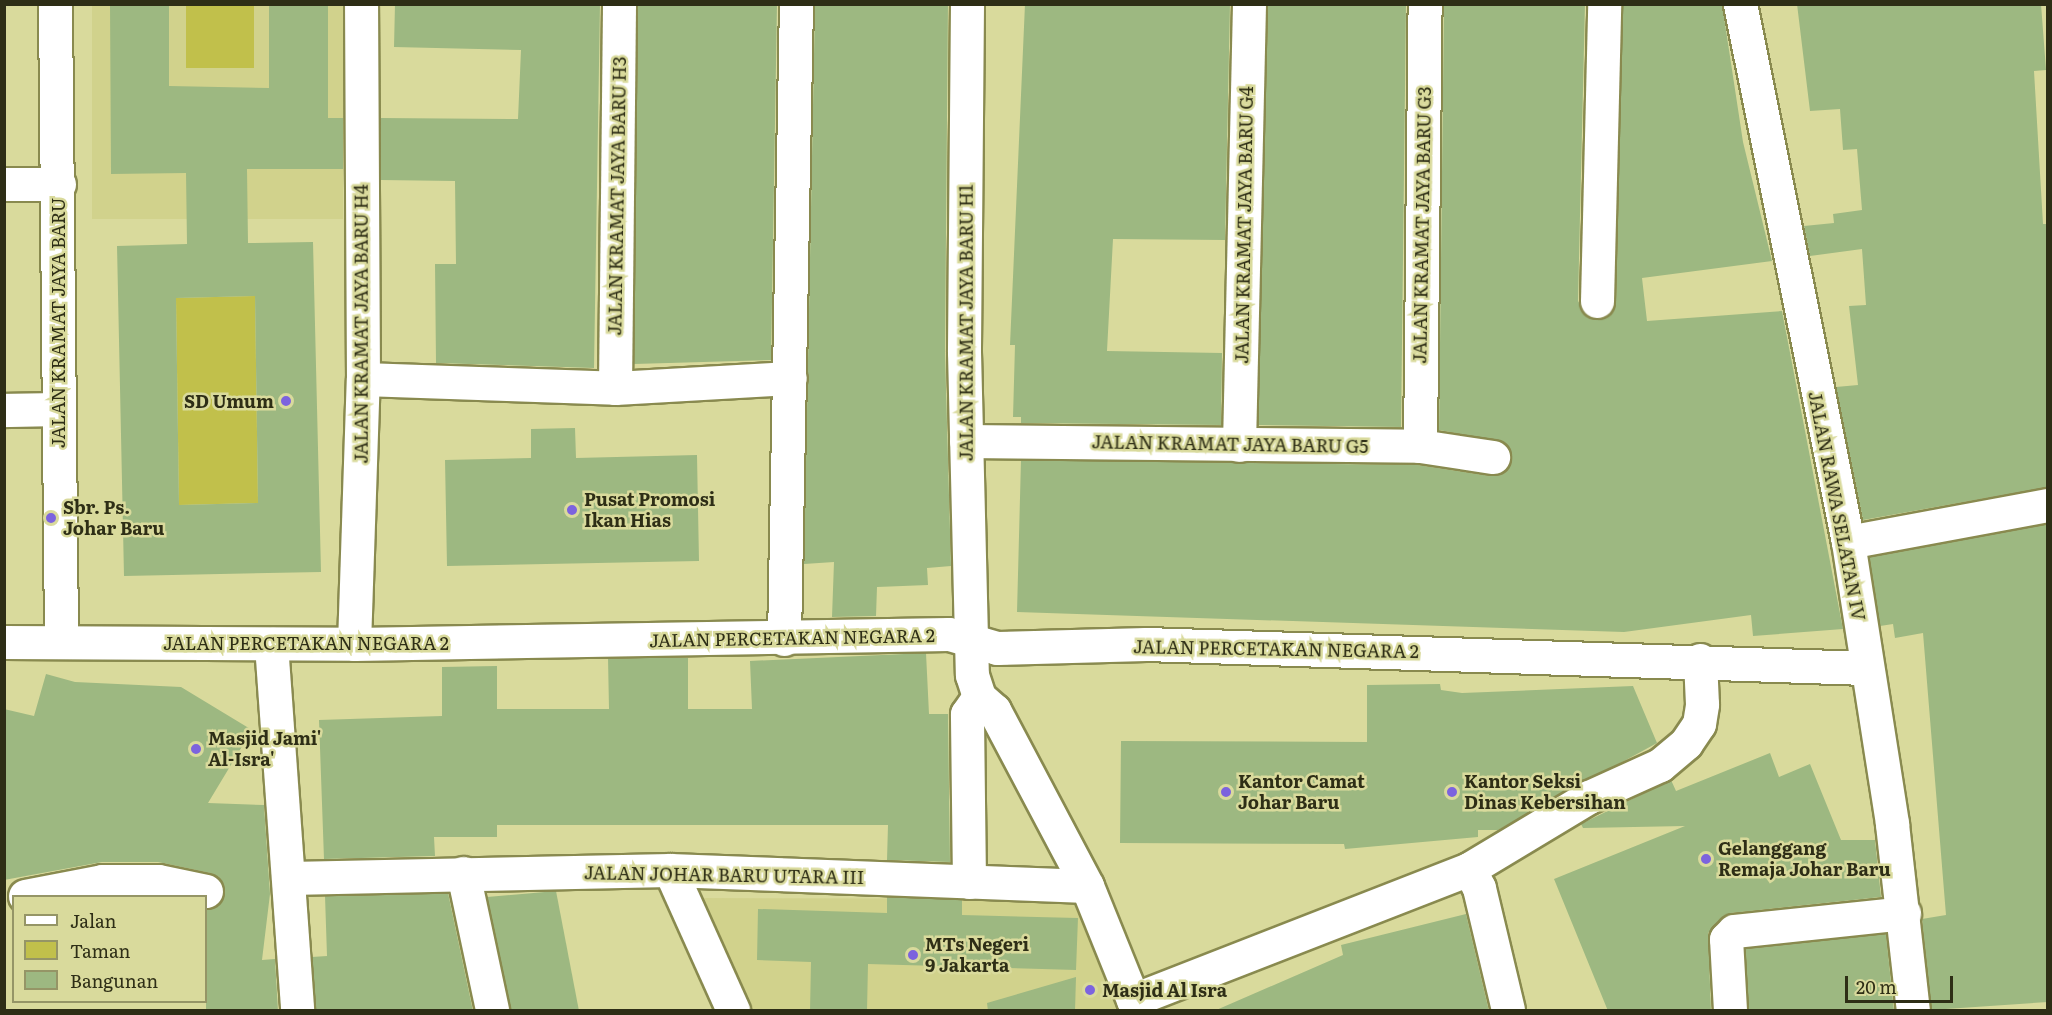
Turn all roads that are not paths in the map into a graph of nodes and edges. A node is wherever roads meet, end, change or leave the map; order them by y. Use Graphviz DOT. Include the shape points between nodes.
graph roads {
  1 [pos="55,4"];
  2 [pos="361,4"];
  3 [pos="619,4"];
  4 [pos="796,4"];
  5 [pos="967,4"];
  6 [pos="1249,4"];
  7 [pos="1425,4"];
  8 [pos="1604,4"];
  9 [pos="1740,4"];
  10 [pos="4,184"];
  11 [pos="59,184"];
  12 [pos="1598,301"];
  13 [pos="790,378"];
  14 [pos="363,379"];
  15 [pos="615,388"];
  16 [pos="56,409"];
  17 [pos="4,410"];
  18 [pos="966,441"];
  19 [pos="1239,445"];
  20 [pos="1420,446"];
  21 [pos="1493,456"];
  22 [pos="2048,505"];
  23 [pos="1848,542"];
  24 [pos="784,639"];
  25 [pos="61,641"];
  26 [pos="971,641"];
  27 [pos="4,642"];
  28 [pos="272,644"];
  29 [pos="354,644"];
  30 [pos="1700,660"];
  31 [pos="1865,668"];
  32 [pos="979,697"];
  33 [pos="1469,869"];
  34 [pos="670,870"];
  35 [pos="463,873"];
  36 [pos="289,878"];
  37 [pos="969,882"];
  38 [pos="1088,886"];
  39 [pos="206,891"];
  40 [pos="35,895"];
  41 [pos="1904,913"];
  42 [pos="1135,1005"];
  43 [pos="297,1011"];
  44 [pos="492,1011"];
  45 [pos="734,1011"];
  46 [pos="1508,1011"];
  47 [pos="1730,1011"];
  48 [pos="1913,1011"];
  1 -- 11 [label="street, JALAN KRAMAT JAYA BARU"];
  2 -- 14 [label="street, JALAN KRAMAT JAYA BARU H4"];
  3 -- 15 [label="street, JALAN KRAMAT JAYA BARU H3"];
  4 -- 13 [label="street"];
  5 -- 18 [label="street, JALAN KRAMAT JAYA BARU H1"];
  6 -- 19 [label="street, JALAN KRAMAT JAYA BARU G4"];
  7 -- 20 [label="street, JALAN KRAMAT JAYA BARU G3"];
  8 -- 12 [label="street"];
  9 -- 23 [label="street, JALAN RAWA SELATAN IV"];
  10 -- 11 [label="street"];
  11 -- 16 [label="street, JALAN KRAMAT JAYA BARU"];
  13 -- 15 [label="street"];
  13 -- 24 [label="street"];
  14 -- 15 [label="street"];
  14 -- 29 [label="street, JALAN KRAMAT JAYA BARU H4"];
  16 -- 17 [label="street"];
  16 -- 25 [label="street, JALAN KRAMAT JAYA BARU"];
  18 -- 19 [label="street, JALAN KRAMAT JAYA BARU G5"];
  18 -- 26 [label="street, JALAN KRAMAT JAYA BARU H1"];
  19 -- 20 [label="street, JALAN KRAMAT JAYA BARU G5"];
  20 -- 21 [label="street, JALAN KRAMAT JAYA BARU G5"];
  22 -- 23 [label="street"];
  23 -- 31 [label="street, JALAN RAWA SELATAN IV"];
  24 -- 26 [label="street, JALAN PERCETAKAN NEGARA 2" via="949,634"];
  24 -- 29 [label="street, JALAN PERCETAKAN NEGARA 2"];
  25 -- 27 [label="street, JALAN PERCETAKAN NEGARA 2"];
  25 -- 28 [label="street, JALAN PERCETAKAN NEGARA 2"];
  26 -- 30 [label="street, JALAN PERCETAKAN NEGARA 2" via="997,648 1146,644"];
  26 -- 32 [label="street, JALAN KRAMAT JAYA BARU H1"];
  28 -- 29 [label="street, JALAN PERCETAKAN NEGARA 2"];
  28 -- 36 [label="street"];
  30 -- 31 [label="street, JALAN PERCETAKAN NEGARA 2"];
  30 -- 33 [label="street" via="1699,724 1686,743 1660,765 1589,797"];
  31 -- 41 [label="street, JALAN RAWA SELATAN IV"];
  32 -- 37 [label="street" via="967,714"];
  32 -- 38 [label="street" via="994,710"];
  33 -- 42 [label="street"];
  33 -- 46 [label="street" via="1479,888"];
  34 -- 35 [label="street, JALAN JOHAR BARU UTARA III"];
  34 -- 37 [label="street, JALAN JOHAR BARU UTARA III"];
  34 -- 45 [label="street"];
  35 -- 36 [label="street, JALAN JOHAR BARU UTARA III"];
  35 -- 44 [label="street"];
  36 -- 43 [label="street"];
  37 -- 38 [label="street, JALAN JOHAR BARU UTARA III"];
  38 -- 42 [label="street"];
  39 -- 40 [label="street" via="158,881 102,881"];
  41 -- 47 [label="street" via="1734,931 1726,939"];
  41 -- 48 [label="street, JALAN RAWA SELATAN IV"];
}
